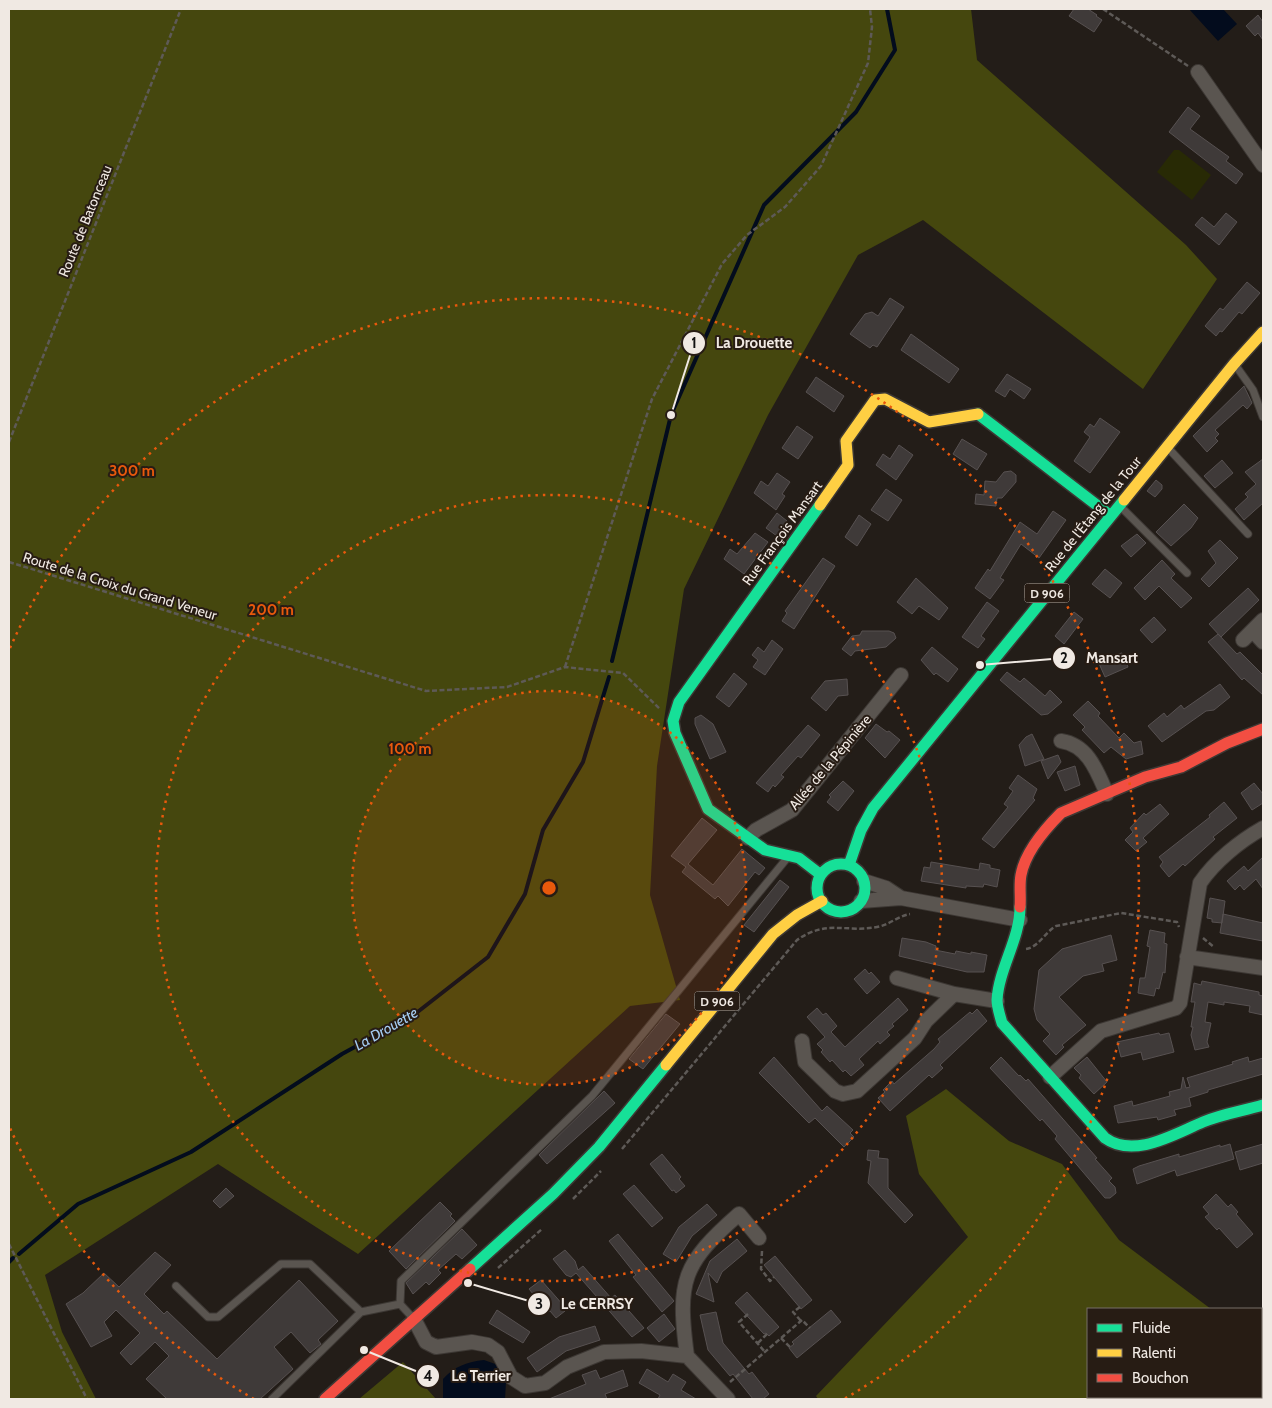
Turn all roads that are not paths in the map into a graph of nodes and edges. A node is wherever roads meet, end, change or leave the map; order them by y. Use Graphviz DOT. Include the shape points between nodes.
graph roads {
  1 [pos="1198,72"];
  2 [pos="1263,165"];
  3 [pos="1263,332"];
  4 [pos="1234,364"];
  5 [pos="1263,417"];
  6 [pos="1167,447"];
  7 [pos="1120,506"];
  8 [pos="1111,516"];
  9 [pos="1248,534"];
  10 [pos="1186,572"];
  11 [pos="1263,620"];
  12 [pos="1263,642"];
  13 [pos="901,675"];
  14 [pos="1263,729"];
  15 [pos="1061,741"];
  16 [pos="1107,794"];
  17 [pos="1263,828"];
  18 [pos="748,838"];
  19 [pos="789,856"];
  20 [pos="849,865"];
  21 [pos="821,875"];
  22 [pos="864,881"];
  23 [pos="901,898"];
  24 [pos="822,901"];
  25 [pos="861,901"];
  26 [pos="1020,920"];
  27 [pos="1187,957"];
  28 [pos="1263,968"];
  29 [pos="897,978"];
  30 [pos="954,994"];
  31 [pos="997,1001"];
  32 [pos="802,1041"];
  33 [pos="1050,1077"];
  34 [pos="1263,1105"];
  35 [pos="759,1238"];
  36 [pos="176,1286"];
  37 [pos="400,1304"];
  38 [pos="361,1312"];
  39 [pos="414,1319"];
  40 [pos="687,1356"];
  41 [pos="724,1395"];
  42 [pos="272,1399"];
  43 [pos="325,1399"];
  1 -- 2 [label="street"];
  3 -- 4 [label="street, Rue de l'Étang de la Tour / D 906"];
  4 -- 5 [label="lane" via="1253,390"];
  4 -- 6 [label="street, Rue de l'Étang de la Tour / D 906"];
  6 -- 7 [label="street, Rue de l'Étang de la Tour / D 906"];
  6 -- 9 [label="lane"];
  7 -- 8 [label="street, Rue de l'Étang de la Tour / D 906"];
  7 -- 10 [label="lane"];
  8 -- 18 [label="street, Rue François Mansart" via="979,414 929,422 884,399 874,400 846,441 848,465 679,702 673,721 674,733 708,809"];
  8 -- 20 [label="street, Rue de l'Étang de la Tour / D 906" via="873,808 861,830"];
  11 -- 12 [label="street" via="1248,636"];
  13 -- 18 [label="street, Allée de la Pépinière" via="792,810"];
  14 -- 16 [label="street" via="1226,743 1181,767 1145,777"];
  15 -- 16 [label="street" via="1074,743 1094,764"];
  16 -- 26 [label="street" via="1061,813 1026,859 1021,875"];
  17 -- 27 [label="street" via="1247,837 1200,883"];
  18 -- 19 [label="street" via="765,850"];
  19 -- 21 [label="street" via="799,858"];
  19 -- 37 [label="lane" via="592,1096 401,1281"];
  20 -- 21 [label="street" via="833,866"];
  20 -- 22 [label="street"];
  21 -- 24 [label="street" via="818,888"];
  22 -- 23 [label="street" via="886,888"];
  22 -- 25 [label="street"];
  23 -- 25 [label="street"];
  23 -- 26 [label="street"];
  24 -- 25 [label="street" via="834,911 842,912 856,907"];
  24 -- 39 [label="street, D 906" via="796,915 773,934 599,1147 553,1194"];
  26 -- 31 [label="street"];
  27 -- 28 [label="street"];
  27 -- 33 [label="street" via="1180,1004 1176,1008 1101,1031"];
  29 -- 30 [label="street"];
  30 -- 31 [label="street"];
  30 -- 32 [label="street" via="926,1020 915,1038 857,1091 835,1091 806,1062"];
  31 -- 33 [label="street" via="1002,1023"];
  33 -- 34 [label="street" via="1106,1138 1123,1148 1182,1134 1203,1122"];
  35 -- 40 [label="street" via="739,1214 701,1250 689,1269 682,1321"];
  36 -- 38 [label="lane" via="208,1317 218,1317 281,1264 310,1264"];
  37 -- 38 [label="lane"];
  37 -- 39 [label="lane"];
  38 -- 42 [label="lane"];
  39 -- 40 [label="street" via="426,1342 436,1347 472,1342 488,1345 498,1352 511,1377 525,1386 545,1383 567,1367 604,1352"];
  39 -- 43 [label="street, D 906"];
  40 -- 41 [label="street"];
}
